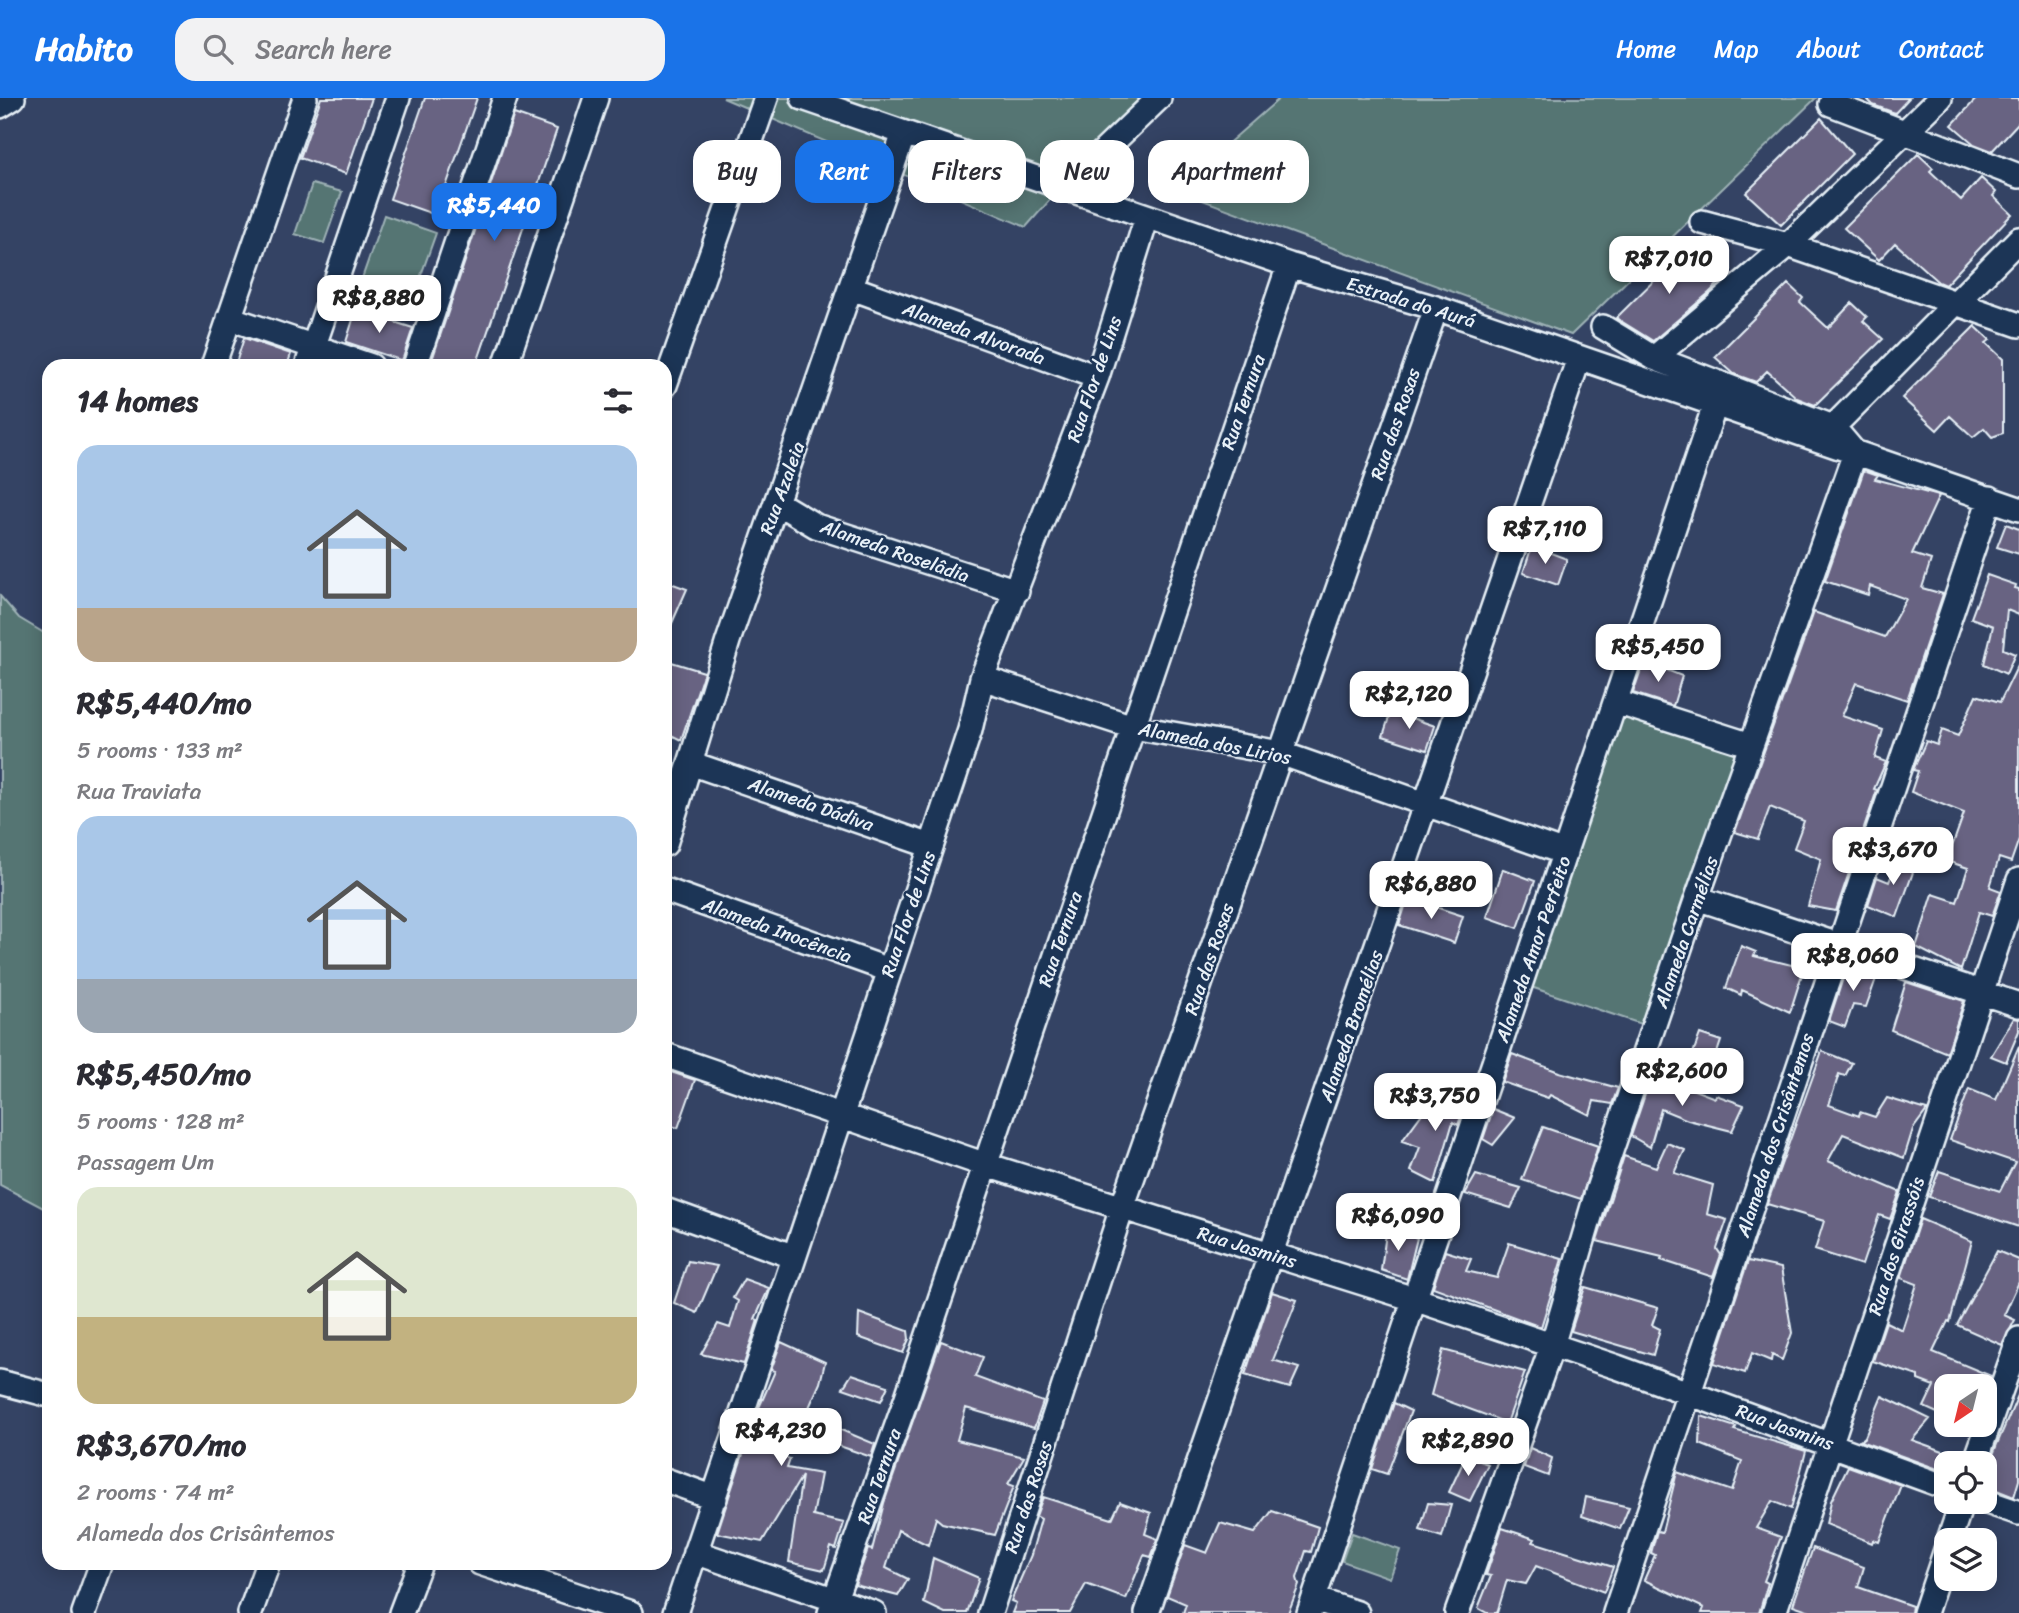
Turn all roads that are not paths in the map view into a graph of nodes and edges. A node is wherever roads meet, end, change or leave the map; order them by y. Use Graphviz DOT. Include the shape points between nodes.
graph roads {
  1 [pos="13,98"];
  2 [pos="305,98"];
  3 [pos="398,98"];
  4 [pos="505,98"];
  5 [pos="596,98"];
  6 [pos="766,98"];
  7 [pos="803,98"];
  8 [pos="1159,98"];
  9 [pos="1940,98"];
  10 [pos="1831,104"];
  11 [pos="0,106"];
  12 [pos="904,134"];
  13 [pos="1904,134"];
  14 [pos="1115,140"];
  15 [pos="2019,176"];
  16 [pos="1040,181"];
  17 [pos="1105,203"];
  18 [pos="1146,217"];
  19 [pos="1702,222"];
  20 [pos="2019,239"];
  21 [pos="1788,245"];
  22 [pos="1289,265"];
  23 [pos="852,288"];
  24 [pos="1952,304"];
  25 [pos="1436,308"];
  26 [pos="229,318"];
  27 [pos="2019,325"];
  28 [pos="1603,327"];
  29 [pos="311,356"];
  30 [pos="1578,358"];
  31 [pos="1654,358"];
  32 [pos="215,359"];
  33 [pos="329,359"];
  34 [pos="417,359"];
  35 [pos="507,359"];
  36 [pos="672,365"];
  37 [pos="1097,377"];
  38 [pos="1715,405"];
  39 [pos="1833,427"];
  40 [pos="1855,453"];
  41 [pos="1990,498"];
  42 [pos="776,502"];
  43 [pos="2019,509"];
  44 [pos="1017,591"];
  45 [pos="982,678"];
  46 [pos="1616,702"];
  47 [pos="1133,727"];
  48 [pos="1751,745"];
  49 [pos="1280,753"];
  50 [pos="690,763"];
  51 [pos="1427,805"];
  52 [pos="672,821"];
  53 [pos="931,846"];
  54 [pos="1565,853"];
  55 [pos="2019,880"];
  56 [pos="672,892"];
  57 [pos="1697,898"];
  58 [pos="1839,943"];
  59 [pos="889,970"];
  60 [pos="1980,992"];
  61 [pos="2019,1005"];
  62 [pos="672,1057"];
  63 [pos="844,1114"];
  64 [pos="983,1164"];
  65 [pos="1122,1208"];
  66 [pos="672,1213"];
  67 [pos="1272,1254"];
  68 [pos="792,1256"];
  69 [pos="1414,1299"];
  70 [pos="2019,1339"];
  71 [pos="1552,1346"];
  72 [pos="0,1382"];
  73 [pos="42,1393"];
  74 [pos="1690,1393"];
  75 [pos="1831,1443"];
  76 [pos="1979,1451"];
  77 [pos="672,1483"];
  78 [pos="1934,1483"];
  79 [pos="715,1498"];
  80 [pos="1997,1505"];
  81 [pos="2019,1513"];
  82 [pos="695,1552"];
  83 [pos="99,1570"];
  84 [pos="265,1570"];
  85 [pos="417,1570"];
  86 [pos="501,1570"];
  87 [pos="1934,1586"];
  88 [pos="832,1606"];
  89 [pos="1312,1606"];
  90 [pos="84,1613"];
  91 [pos="250,1613"];
  92 [pos="401,1613"];
  93 [pos="631,1613"];
  94 [pos="675,1613"];
  95 [pos="874,1613"];
  96 [pos="990,1613"];
  97 [pos="1147,1613"];
  98 [pos="1357,1613"];
  99 [pos="1457,1613"];
  100 [pos="1615,1613"];
  101 [pos="1774,1613"];
  102 [pos="1925,1613"];
  1 -- 11 [label="street"];
  2 -- 26 [label="street"];
  3 -- 29 [label="street"];
  4 -- 34 [label="street"];
  5 -- 35 [label="street"];
  6 -- 36 [label="street"];
  7 -- 12 [label="street, Estrada do Aurá"];
  8 -- 14 [label="street"];
  9 -- 13 [label="street"];
  10 -- 13 [label="street"];
  12 -- 16 [label="street, Estrada do Aurá"];
  12 -- 23 [label="street, Rua Azaleia"];
  13 -- 15 [label="street"];
  13 -- 21 [label="street"];
  17 -- 18 [label="street, Estrada do Aurá"];
  18 -- 22 [label="street, Estrada do Aurá"];
  18 -- 37 [label="street, Rua Flor de Lins"];
  19 -- 21 [label="street"];
  20 -- 24 [label="street"];
  21 -- 24 [label="street"];
  21 -- 31 [label="street"];
  22 -- 25 [label="street, Estrada do Aurá"];
  22 -- 47 [label="street, Rua Ternura"];
  23 -- 37 [label="street, Alameda Alvorada"];
  23 -- 42 [label="street, Rua Azaleia"];
  24 -- 27 [label="street"];
  24 -- 39 [label="street"];
  25 -- 30 [label="street, Estrada do Aurá"];
  25 -- 49 [label="street, Rua das Rosas"];
  26 -- 29 [label="street"];
  26 -- 32 [label="street"];
  28 -- 31 [label="street"];
  29 -- 33 [label="street"];
  30 -- 38 [label="street, Estrada do Aurá"];
  30 -- 51 [label="street, Alameda Bromélias"];
  31 -- 39 [label="street"];
  37 -- 44 [label="street, Rua Flor de Lins"];
  38 -- 40 [label="street, Estrada do Aurá"];
  38 -- 46 [label="street, Alameda Amor Perfeito"];
  39 -- 40 [label="street"];
  40 -- 41 [label="street, Estrada do Aurá"];
  40 -- 48 [label="street, Alameda Carmélias"];
  41 -- 43 [label="street, Estrada do Aurá"];
  41 -- 58 [label="street, Alameda dos Crisântemos"];
  42 -- 44 [label="street, Alameda Roselâdia" via="816,526"];
  42 -- 50 [label="street, Rua Azaleia"];
  44 -- 45 [label="street, Rua Flor de Lins"];
  45 -- 47 [label="street, Alameda dos Lirios"];
  45 -- 53 [label="street, Rua Flor de Lins" via="970,730"];
  46 -- 48 [label="street"];
  46 -- 54 [label="street, Alameda Amor Perfeito"];
  47 -- 49 [label="street, Alameda dos Lirios"];
  47 -- 64 [label="street, Rua Ternura"];
  48 -- 57 [label="street, Alameda Carmélias"];
  49 -- 51 [label="street, Alameda dos Lirios"];
  49 -- 65 [label="street, Rua das Rosas"];
  50 -- 52 [label="street, Rua Azaleia"];
  50 -- 53 [label="street, Alameda Dádiva"];
  51 -- 54 [label="street, Alameda dos Lirios"];
  51 -- 67 [label="street, Alameda Bromélias"];
  53 -- 59 [label="street, Rua Flor de Lins"];
  54 -- 69 [label="street, Alameda Amor Perfeito"];
  55 -- 60 [label="street, Rua dos Girassóis"];
  56 -- 59 [label="street, Alameda Inocência"];
  57 -- 58 [label="street"];
  57 -- 71 [label="street, Alameda Carmélias" via="1598,1189"];
  58 -- 60 [label="street"];
  58 -- 74 [label="street, Alameda dos Crisântemos"];
  59 -- 63 [label="street, Rua Flor de Lins"];
  60 -- 61 [label="street"];
  60 -- 75 [label="street, Rua dos Girassóis"];
  62 -- 63 [label="street, Rua Jasmins"];
  63 -- 64 [label="street, Rua Jasmins"];
  63 -- 68 [label="street, Rua Flor de Lins"];
  64 -- 65 [label="street, Rua Jasmins"];
  64 -- 88 [label="street, Rua Ternura"];
  65 -- 67 [label="street, Rua Jasmins"];
  65 -- 96 [label="street, Rua das Rosas"];
  66 -- 68 [label="street"];
  67 -- 69 [label="street, Rua Jasmins"];
  67 -- 97 [label="street, Alameda Bromélias"];
  68 -- 79 [label="street, Rua Flor de Lins"];
  69 -- 71 [label="street, Rua Jasmins"];
  69 -- 89 [label="street, Alameda Amor Perfeito"];
  70 -- 76 [label="street"];
  71 -- 74 [label="street, Rua Jasmins"];
  71 -- 99 [label="street, Alameda Carmélias"];
  72 -- 73 [label="street"];
  74 -- 75 [label="street, Rua Jasmins"];
  74 -- 100 [label="street, Alameda dos Crisântemos"];
  75 -- 78 [label="street, Rua Jasmins"];
  75 -- 101 [label="street, Rua dos Girassóis"];
  77 -- 79 [label="street"];
  79 -- 82 [label="street, Rua Flor de Lins"];
  80 -- 81 [label="street"];
  82 -- 88 [label="street"];
  82 -- 94 [label="street, Rua Flor de Lins"];
  83 -- 90 [label="street"];
  84 -- 91 [label="street"];
  85 -- 92 [label="street"];
  86 -- 93 [label="street"];
  87 -- 102 [label="street"];
  88 -- 95 [label="street"];
  89 -- 98 [label="street"];
}
